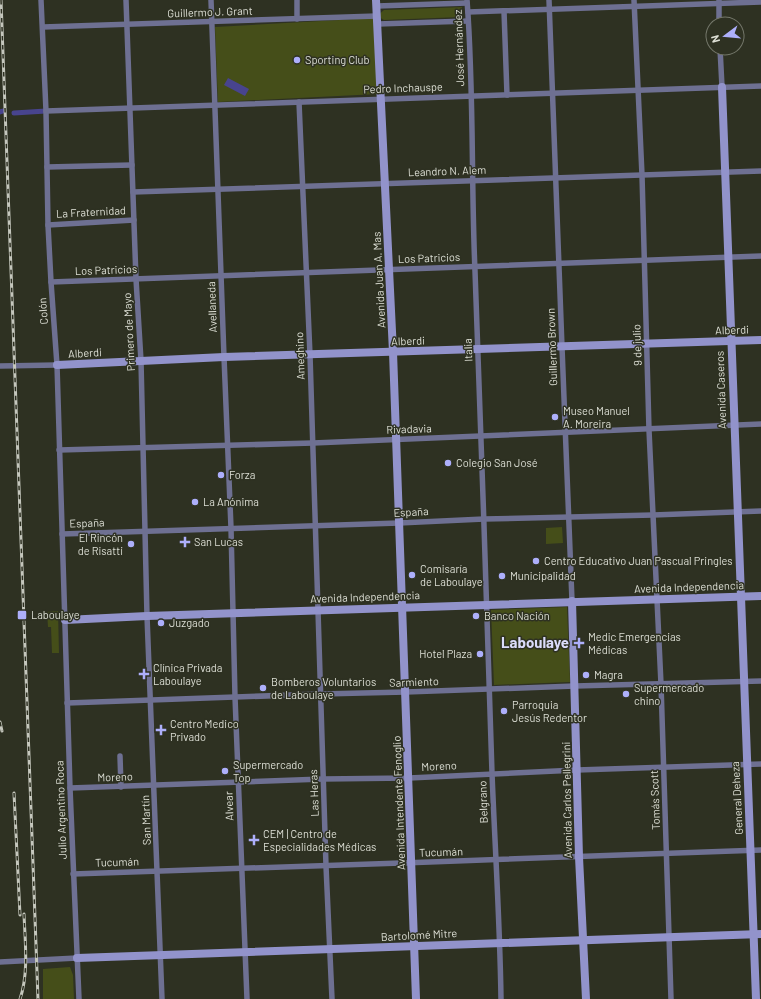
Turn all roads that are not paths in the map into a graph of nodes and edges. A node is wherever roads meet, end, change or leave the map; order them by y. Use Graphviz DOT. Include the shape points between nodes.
graph roads {
  1 [pos="41,0"];
  2 [pos="126,0"];
  3 [pos="212,0"];
  4 [pos="297,0"];
  5 [pos="550,0"];
  6 [pos="634,0"];
  7 [pos="467,1"];
  8 [pos="719,2"];
  9 [pos="761,2"];
  10 [pos="376,3"];
  11 [pos="634,6"];
  12 [pos="550,9"];
  13 [pos="504,11"];
  14 [pos="468,12"];
  15 [pos="720,16"];
  16 [pos="298,18"];
  17 [pos="378,20"];
  18 [pos="468,21"];
  19 [pos="212,22"];
  20 [pos="127,25"];
  21 [pos="43,27"];
  22 [pos="720,56"];
  23 [pos="761,86"];
  24 [pos="722,87"];
  25 [pos="638,90"];
  26 [pos="553,93"];
  27 [pos="507,95"];
  28 [pos="471,96"];
  29 [pos="380,99"];
  30 [pos="299,102"];
  31 [pos="215,105"];
  32 [pos="130,108"];
  33 [pos="46,111"];
  34 [pos="132,165"];
  35 [pos="47,167"];
  36 [pos="761,171"];
  37 [pos="725,172"];
  38 [pos="642,175"];
  39 [pos="556,178"];
  40 [pos="473,181"];
  41 [pos="385,184"];
  42 [pos="303,186"];
  43 [pos="218,189"];
  44 [pos="133,192"];
  45 [pos="134,220"];
  46 [pos="48,225"];
  47 [pos="761,256"];
  48 [pos="729,258"];
  49 [pos="644,260"];
  50 [pos="559,264"];
  51 [pos="474,266"];
  52 [pos="390,270"];
  53 [pos="306,272"];
  54 [pos="221,276"];
  55 [pos="136,279"];
  56 [pos="50,282"];
  57 [pos="761,340"];
  58 [pos="731,341"];
  59 [pos="648,344"];
  60 [pos="562,347"];
  61 [pos="478,349"];
  62 [pos="393,352"];
  63 [pos="310,355"];
  64 [pos="224,357"];
  65 [pos="141,361"];
  66 [pos="57,365"];
  67 [pos="0,366"];
  68 [pos="761,424"];
  69 [pos="734,425"];
  70 [pos="649,430"];
  71 [pos="565,433"];
  72 [pos="481,436"];
  73 [pos="396,440"];
  74 [pos="313,443"];
  75 [pos="228,445"];
  76 [pos="143,448"];
  77 [pos="58,450"];
  78 [pos="761,511"];
  79 [pos="737,512"];
  80 [pos="653,515"];
  81 [pos="568,517"];
  82 [pos="484,519"];
  83 [pos="400,523"];
  84 [pos="315,525"];
  85 [pos="231,528"];
  86 [pos="146,531"];
  87 [pos="62,534"];
  88 [pos="740,596"];
  89 [pos="761,596"];
  90 [pos="657,600"];
  91 [pos="572,601"];
  92 [pos="486,604"];
  93 [pos="402,607"];
  94 [pos="318,610"];
  95 [pos="233,613"];
  96 [pos="147,616"];
  97 [pos="65,620"];
  98 [pos="761,681"];
  99 [pos="743,682"];
  100 [pos="661,684"];
  101 [pos="575,686"];
  102 [pos="489,689"];
  103 [pos="406,692"];
  104 [pos="321,694"];
  105 [pos="235,697"];
  106 [pos="150,701"];
  107 [pos="67,703"];
  108 [pos="120,756"];
  109 [pos="761,764"];
  110 [pos="746,765"];
  111 [pos="663,767"];
  112 [pos="577,770"];
  113 [pos="492,774"];
  114 [pos="409,778"];
  115 [pos="323,779"];
  116 [pos="238,782"];
  117 [pos="154,785"];
  118 [pos="122,787"];
  119 [pos="70,788"];
  120 [pos="761,850"];
  121 [pos="750,851"];
  122 [pos="667,854"];
  123 [pos="579,857"];
  124 [pos="495,860"];
  125 [pos="412,863"];
  126 [pos="326,866"];
  127 [pos="242,867"];
  128 [pos="158,871"];
  129 [pos="73,874"];
  130 [pos="757,934"];
  131 [pos="669,938"];
  132 [pos="583,940"];
  133 [pos="500,942"];
  134 [pos="415,946"];
  135 [pos="330,950"];
  136 [pos="246,952"];
  137 [pos="160,955"];
  138 [pos="77,958"];
  139 [pos="0,962"];
  140 [pos="79,999"];
  141 [pos="162,999"];
  142 [pos="247,999"];
  143 [pos="332,999"];
  144 [pos="416,999"];
  145 [pos="501,999"];
  146 [pos="586,999"];
  147 [pos="671,999"];
  148 [pos="756,999"];
  1 -- 21 [label="street, Colón"];
  2 -- 20 [label="street, Primero de Mayo"];
  3 -- 19 [label="street, Avellaneda"];
  4 -- 16 [label="street"];
  5 -- 12 [label="street, Guillermo Brown"];
  6 -- 11 [label="street, 9 de julio"];
  7 -- 10 [label="street"];
  7 -- 14 [label="street, José Hernández"];
  8 -- 9 [label="street"];
  8 -- 11 [label="street"];
  8 -- 15 [label="street"];
  10 -- 17 [label="main road, Avenida Juan A. Mas"];
  11 -- 12 [label="street"];
  11 -- 25 [label="street, 9 de julio"];
  12 -- 13 [label="street"];
  12 -- 26 [label="street, Guillermo Brown"];
  13 -- 14 [label="street"];
  13 -- 27 [label="street"];
  14 -- 18 [label="street, José Hernández"];
  16 -- 17 [label="street, Guillermo J. Grant"];
  16 -- 19 [label="street, Guillermo J. Grant"];
  17 -- 18 [label="street, Guillermo J. Grant"];
  17 -- 29 [label="main road, Avenida Juan A. Mas"];
  18 -- 28 [label="street, José Hernández"];
  19 -- 20 [label="street, Guillermo J. Grant"];
  19 -- 31 [label="street, Avellaneda"];
  20 -- 21 [label="street, Guillermo J. Grant"];
  20 -- 32 [label="street, Primero de Mayo"];
  21 -- 33 [label="street, Colón"];
  22 -- 24 [label="street"];
  23 -- 24 [label="street, Pedro Inchauspe"];
  24 -- 25 [label="street, Pedro Inchauspe"];
  24 -- 37 [label="main road, Avenida Caseros"];
  25 -- 26 [label="street, Pedro Inchauspe"];
  25 -- 38 [label="street, 9 de julio"];
  26 -- 27 [label="street, Pedro Inchauspe"];
  26 -- 39 [label="street, Guillermo Brown"];
  27 -- 28 [label="street, Pedro Inchauspe"];
  28 -- 29 [label="street, Pedro Inchauspe"];
  28 -- 40 [label="street, Italia"];
  29 -- 30 [label="street, Pedro Inchauspe"];
  29 -- 41 [label="main road, Avenida Juan A. Mas"];
  30 -- 31 [label="street, Pedro Inchauspe"];
  30 -- 42 [label="street, Ameghino"];
  31 -- 32 [label="street, Pedro Inchauspe"];
  31 -- 43 [label="street, Avellaneda"];
  32 -- 33 [label="street, Pedro Inchauspe"];
  32 -- 34 [label="street, Primero de Mayo"];
  33 -- 35 [label="street, Colón"];
  34 -- 35 [label="street"];
  34 -- 44 [label="street, Primero de Mayo"];
  35 -- 46 [label="street, Colón"];
  36 -- 37 [label="street, Leandro N. Alem"];
  37 -- 38 [label="street, Leandro N. Alem"];
  37 -- 48 [label="main road, Avenida Caseros"];
  38 -- 39 [label="street, Leandro N. Alem"];
  38 -- 49 [label="street, 9 de julio"];
  39 -- 40 [label="street, Leandro N. Alem"];
  39 -- 50 [label="street, Guillermo Brown"];
  40 -- 41 [label="street, Leandro N. Alem"];
  40 -- 51 [label="street, Italia"];
  41 -- 42 [label="street, Leandro N. Alem"];
  41 -- 52 [label="main road, Avenida Juan A. Mas"];
  42 -- 43 [label="street, Leandro N. Alem"];
  42 -- 53 [label="street, Ameghino"];
  43 -- 44 [label="street, Leandro N. Alem"];
  43 -- 54 [label="street, Avellaneda"];
  44 -- 45 [label="street, Primero de Mayo"];
  45 -- 46 [label="street, La Fraternidad"];
  45 -- 55 [label="street, Primero de Mayo"];
  46 -- 56 [label="street, Colón"];
  47 -- 48 [label="street, Los Patricios"];
  48 -- 49 [label="street, Los Patricios"];
  48 -- 58 [label="main road, Avenida Caseros"];
  49 -- 50 [label="street, Los Patricios"];
  49 -- 59 [label="street, 9 de julio"];
  50 -- 51 [label="street, Los Patricios"];
  50 -- 60 [label="street, Guillermo Brown"];
  51 -- 52 [label="street, Los Patricios"];
  51 -- 61 [label="street, Italia"];
  52 -- 53 [label="street, Los Patricios"];
  52 -- 62 [label="main road, Avenida Juan A. Mas"];
  53 -- 54 [label="street, Los Patricios"];
  53 -- 63 [label="street, Ameghino"];
  54 -- 55 [label="street, Los Patricios"];
  54 -- 64 [label="street, Avellaneda"];
  55 -- 56 [label="street, Los Patricios"];
  55 -- 65 [label="street, Primero de Mayo"];
  56 -- 66 [label="street, Colón"];
  57 -- 58 [label="main road, Alberdi"];
  58 -- 59 [label="main road, Alberdi"];
  58 -- 69 [label="main road, Avenida Caseros"];
  59 -- 60 [label="main road, Alberdi"];
  59 -- 70 [label="street, 9 de julio"];
  60 -- 61 [label="main road, Alberdi"];
  60 -- 71 [label="street, Guillermo Brown"];
  61 -- 62 [label="main road, Alberdi"];
  61 -- 72 [label="street, Italia"];
  62 -- 63 [label="main road, Alberdi"];
  62 -- 73 [label="main road, Avenida Juan A. Mas"];
  63 -- 64 [label="main road, Alberdi"];
  63 -- 74 [label="street, Ameghino"];
  64 -- 65 [label="main road, Alberdi"];
  64 -- 75 [label="street, Avellaneda"];
  65 -- 66 [label="main road, Alberdi"];
  65 -- 76 [label="street, Primero de Mayo"];
  66 -- 67 [label="street"];
  66 -- 77 [label="street, Colón"];
  68 -- 69 [label="street, Rivadavia"];
  69 -- 70 [label="street, Rivadavia"];
  69 -- 79 [label="main road, Avenida Caseros"];
  70 -- 71 [label="street, Rivadavia"];
  70 -- 80 [label="street, 9 de julio"];
  71 -- 72 [label="street, Rivadavia"];
  71 -- 81 [label="street, Guillermo Brown"];
  72 -- 73 [label="street, Rivadavia"];
  72 -- 82 [label="street, Italia"];
  73 -- 74 [label="street, Rivadavia"];
  73 -- 83 [label="main road, Avenida Juan A. Mas"];
  74 -- 75 [label="street, Rivadavia"];
  74 -- 84 [label="street, Ameghino"];
  75 -- 76 [label="street, Rivadavia"];
  75 -- 85 [label="street, Avellaneda"];
  76 -- 77 [label="street, Rivadavia"];
  76 -- 86 [label="street, Primero de Mayo"];
  77 -- 87 [label="street, Colón"];
  78 -- 79 [label="street, España"];
  79 -- 80 [label="street, España"];
  79 -- 88 [label="main road, Avenida Caseros"];
  80 -- 81 [label="street, España"];
  80 -- 90 [label="street, 9 de julio"];
  81 -- 82 [label="street, España"];
  81 -- 91 [label="street, Guillermo Brown"];
  82 -- 83 [label="street, España"];
  82 -- 92 [label="street, Italia"];
  83 -- 84 [label="street, España"];
  83 -- 93 [label="main road, Avenida Juan A. Mas"];
  84 -- 85 [label="street, España"];
  84 -- 94 [label="street, Ameghino"];
  85 -- 86 [label="street, España"];
  85 -- 95 [label="street, Avellaneda"];
  86 -- 87 [label="street, España"];
  86 -- 96 [label="street, Primero de Mayo"];
  87 -- 97 [label="street, Colón"];
  88 -- 89 [label="main road, Avenida Independencia"];
  88 -- 90 [label="main road, Avenida Independencia"];
  88 -- 99 [label="main road, General Deheza"];
  90 -- 91 [label="main road, Avenida Independencia"];
  90 -- 100 [label="street, Tomás Scott"];
  91 -- 92 [label="main road, Avenida Independencia"];
  91 -- 101 [label="main road, Avenida Carlos Pellegrini"];
  92 -- 93 [label="main road, Avenida Independencia"];
  92 -- 102 [label="street, Belgrano"];
  93 -- 94 [label="main road, Avenida Independencia"];
  93 -- 103 [label="main road, Avenida Intendente Fenoglio"];
  94 -- 95 [label="main road, Avenida Independencia"];
  94 -- 104 [label="street, Las Heras"];
  95 -- 96 [label="main road, Avenida Independencia"];
  95 -- 105 [label="street, Alvear"];
  96 -- 97 [label="main road, Avenida Independencia"];
  96 -- 106 [label="street, San Martín"];
  97 -- 107 [label="street, Julio Argentino Roca"];
  98 -- 99 [label="street, Sarmiento"];
  99 -- 100 [label="street, Sarmiento"];
  99 -- 110 [label="main road, General Deheza"];
  100 -- 101 [label="street, Sarmiento"];
  100 -- 111 [label="street, Tomás Scott"];
  101 -- 102 [label="street, Sarmiento"];
  101 -- 112 [label="main road, Avenida Carlos Pellegrini"];
  102 -- 103 [label="street, Sarmiento"];
  102 -- 113 [label="street, Belgrano"];
  103 -- 104 [label="street, Sarmiento"];
  103 -- 114 [label="main road, Avenida Intendente Fenoglio"];
  104 -- 105 [label="street, Sarmiento"];
  104 -- 115 [label="street, Las Heras"];
  105 -- 106 [label="street, Sarmiento"];
  105 -- 116 [label="street, Alvear"];
  106 -- 107 [label="street, Sarmiento"];
  106 -- 117 [label="street, San Martín"];
  107 -- 119 [label="street, Julio Argentino Roca"];
  108 -- 118 [label="street"];
  109 -- 110 [label="street, Moreno"];
  110 -- 111 [label="street, Moreno"];
  110 -- 121 [label="main road, General Deheza"];
  111 -- 112 [label="street, Moreno"];
  111 -- 122 [label="street, Tomás Scott"];
  112 -- 113 [label="street, Moreno"];
  112 -- 123 [label="main road, Avenida Carlos Pellegrini"];
  113 -- 114 [label="street, Moreno"];
  113 -- 124 [label="street, Belgrano"];
  114 -- 115 [label="street, Moreno"];
  114 -- 125 [label="main road, Avenida Intendente Fenoglio"];
  115 -- 116 [label="street, Moreno"];
  115 -- 126 [label="street, Las Heras"];
  116 -- 117 [label="street, Moreno"];
  116 -- 127 [label="street, Alvear"];
  117 -- 118 [label="street, Moreno"];
  117 -- 128 [label="street, San Martín"];
  118 -- 119 [label="street, Moreno"];
  119 -- 129 [label="street, Julio Argentino Roca"];
  120 -- 121 [label="street, Tucumán"];
  121 -- 122 [label="street, Tucumán"];
  121 -- 130 [label="main road, General Deheza"];
  122 -- 123 [label="street, Tucumán"];
  122 -- 131 [label="street, Tomás Scott"];
  123 -- 124 [label="street, Tucumán"];
  123 -- 132 [label="main road, Avenida Carlos Pellegrini"];
  124 -- 125 [label="street, Tucumán"];
  124 -- 133 [label="street, Belgrano"];
  125 -- 126 [label="street, Tucumán"];
  125 -- 134 [label="main road, Avenida Intendente Fenoglio"];
  126 -- 127 [label="street, Tucumán"];
  126 -- 135 [label="street, Las Heras"];
  127 -- 128 [label="street, Tucumán"];
  127 -- 136 [label="street, Alvear"];
  128 -- 129 [label="street, Tucumán"];
  128 -- 137 [label="street, San Martín"];
  129 -- 138 [label="street, Julio Argentino Roca"];
  130 -- 131 [label="main road, Bartolomé Mitre"];
  130 -- 148 [label="main road, General Deheza"];
  131 -- 132 [label="main road, Bartolomé Mitre"];
  131 -- 147 [label="street, Tomás Scott"];
  132 -- 133 [label="main road, Bartolomé Mitre"];
  132 -- 146 [label="main road, Avenida Carlos Pellegrini"];
  133 -- 134 [label="main road, Bartolomé Mitre"];
  133 -- 145 [label="street, Belgrano"];
  134 -- 135 [label="main road, Bartolomé Mitre"];
  134 -- 144 [label="main road, Avenida Intendente Fenoglio"];
  135 -- 136 [label="main road, Bartolomé Mitre"];
  135 -- 143 [label="street, Las Heras"];
  136 -- 137 [label="main road, Bartolomé Mitre"];
  136 -- 142 [label="street, Alvear"];
  137 -- 138 [label="main road, Bartolomé Mitre"];
  137 -- 141 [label="street, San Martín"];
  138 -- 139 [label="street"];
  138 -- 140 [label="street, Julio Argentino Roca"];
}
